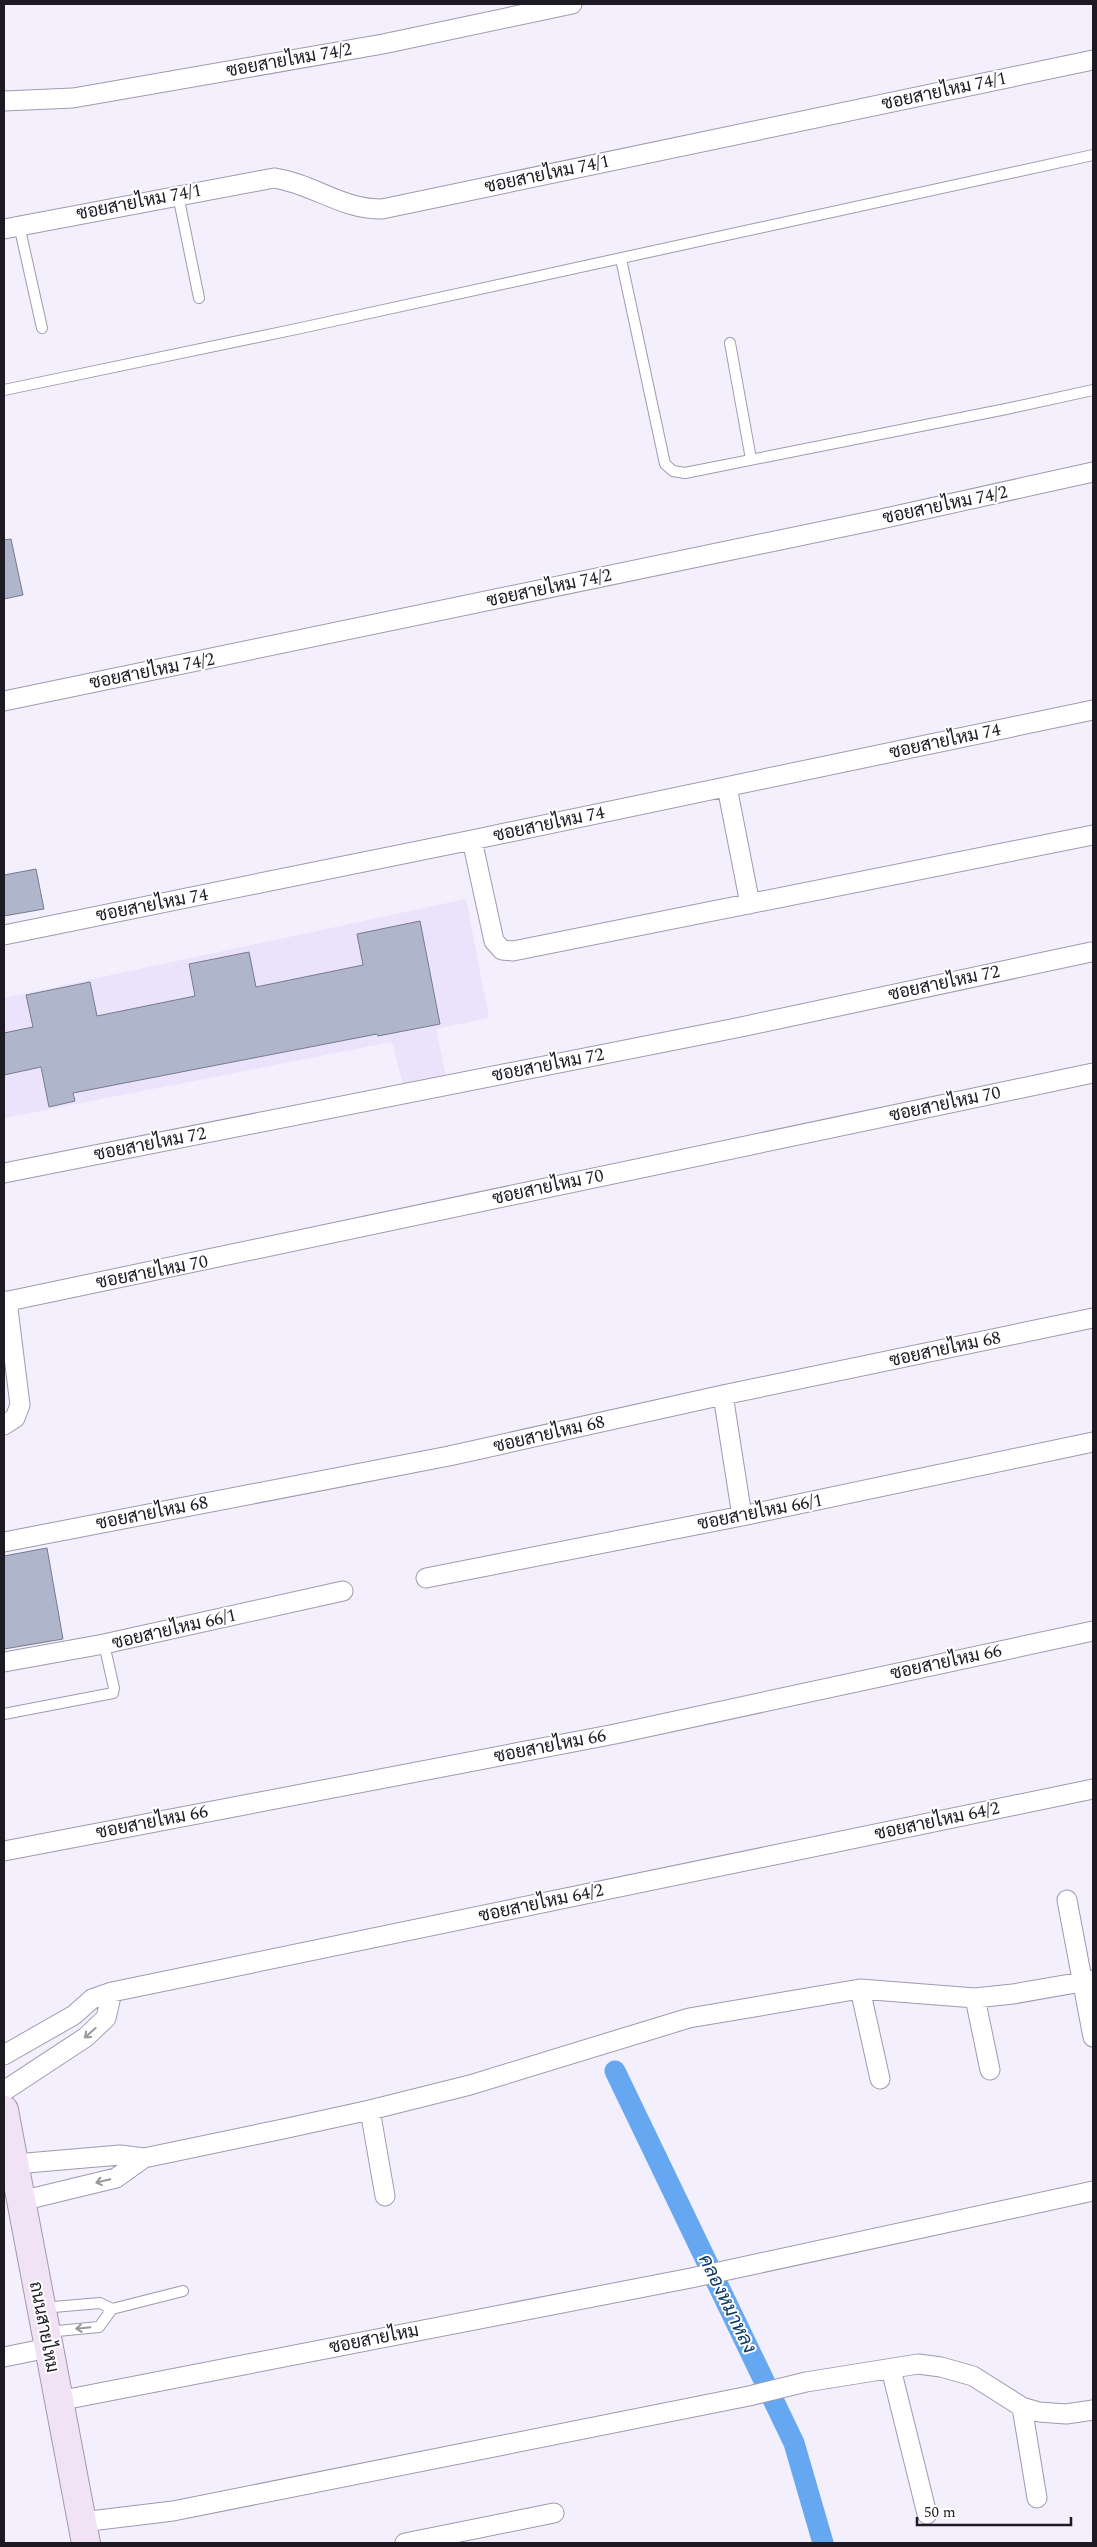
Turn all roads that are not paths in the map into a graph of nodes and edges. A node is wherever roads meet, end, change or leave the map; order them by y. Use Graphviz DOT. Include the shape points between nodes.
graph roads {
  1 [pos="572,4"];
  2 [pos="1093,60"];
  3 [pos="4,101"];
  4 [pos="1093,155"];
  5 [pos="178,195"];
  6 [pos="11,227"];
  7 [pos="621,259"];
  8 [pos="199,298"];
  9 [pos="42,328"];
  10 [pos="730,343"];
  11 [pos="4,390"];
  12 [pos="1093,390"];
  13 [pos="751,459"];
  14 [pos="1093,472"];
  15 [pos="4,701"];
  16 [pos="1093,710"];
  17 [pos="727,787"];
  18 [pos="1093,834"];
  19 [pos="472,840"];
  20 [pos="750,904"];
  21 [pos="4,935"];
  22 [pos="1091,952"];
  23 [pos="1093,1073"];
  24 [pos="4,1173"];
  25 [pos="6,1302"];
  26 [pos="1093,1318"];
  27 [pos="723,1395"];
  28 [pos="4,1425"];
  29 [pos="1093,1442"];
  30 [pos="742,1516"];
  31 [pos="4,1542"];
  32 [pos="426,1578"];
  33 [pos="343,1591"];
  34 [pos="1093,1630"];
  35 [pos="104,1644"];
  36 [pos="4,1662"];
  37 [pos="4,1714"];
  38 [pos="1093,1789"];
  39 [pos="4,1850"];
  40 [pos="1067,1900"];
  41 [pos="1087,1982"];
  42 [pos="860,1989"];
  43 [pos="112,1992"];
  44 [pos="975,1998"];
  45 [pos="1093,2037"];
  46 [pos="4,2055"];
  47 [pos="990,2070"];
  48 [pos="880,2079"];
  49 [pos="4,2091"];
  50 [pos="4,2110"];
  51 [pos="370,2110"];
  52 [pos="144,2158"];
  53 [pos="16,2184"];
  54 [pos="1093,2191"];
  55 [pos="385,2196"];
  56 [pos="183,2291"];
  57 [pos="112,2309"];
  58 [pos="45,2330"];
  59 [pos="4,2357"];
  60 [pos="891,2368"];
  61 [pos="58,2400"];
  62 [pos="1022,2407"];
  63 [pos="1093,2410"];
  64 [pos="1037,2498"];
  65 [pos="554,2513"];
  66 [pos="927,2514"];
  67 [pos="84,2533"];
  68 [pos="405,2543"];
  1 -- 3 [label="street, ซอยสายไหม 74/2" via="383,44 73,98"];
  2 -- 5 [label="street, ซอยสายไหม 74/1" via="382,209 353,207 290,180 274,178"];
  4 -- 7 [label="lane"];
  5 -- 6 [label="street, ซอยสายไหม 74/1"];
  5 -- 8 [label="lane"];
  6 -- 9 [label="lane"];
  7 -- 11 [label="lane"];
  7 -- 13 [label="lane" via="665,464 673,471 685,472"];
  10 -- 13 [label="lane"];
  12 -- 13 [label="lane"];
  14 -- 15 [label="street, ซอยสายไหม 74/2"];
  16 -- 17 [label="street, ซอยสายไหม 74"];
  17 -- 19 [label="street, ซอยสายไหม 74"];
  17 -- 20 [label="street"];
  18 -- 20 [label="street"];
  19 -- 20 [label="street" via="494,941 502,950 523,949"];
  19 -- 21 [label="street, ซอยสายไหม 74"];
  22 -- 24 [label="street, ซอยสายไหม 72" via="742,1027"];
  23 -- 25 [label="street, ซอยสายไหม 70"];
  25 -- 28 [label="street" via="20,1405 15,1418"];
  26 -- 27 [label="street, ซอยสายไหม 68"];
  27 -- 30 [label="street"];
  27 -- 31 [label="street, ซอยสายไหม 68" via="449,1456"];
  29 -- 30 [label="street, ซอยสายไหม 66/1"];
  30 -- 32 [label="street, ซอยสายไหม 66/1"];
  33 -- 35 [label="street, ซอยสายไหม 66/1"];
  34 -- 39 [label="street, ซอยสายไหม 66" via="615,1734"];
  35 -- 36 [label="street, ซอยสายไหม 66/1"];
  35 -- 37 [label="lane" via="113,1693"];
  38 -- 43 [label="street, ซอยสายไหม 64/2"];
  40 -- 41 [label="street"];
  41 -- 44 [label="street"];
  41 -- 45 [label="street"];
  42 -- 44 [label="street"];
  42 -- 48 [label="street"];
  42 -- 51 [label="street" via="690,2018 470,2085"];
  43 -- 46 [label="street, ซอยสายไหม 64/2" via="92,1999 74,2015"];
  43 -- 49 [label="street, one-way" via="106,2018 86,2037"];
  44 -- 47 [label="street"];
  50 -- 53 [label="main road, ถนนสายไหม"];
  51 -- 52 [label="street"];
  51 -- 55 [label="street"];
  52 -- 53 [label="street" via="120,2156"];
  52 -- 53 [label="street, one-way" via="116,2178"];
  53 -- 58 [label="main road, ถนนสายไหม"];
  54 -- 61 [label="street, ซอยสายไหม" via="691,2278"];
  56 -- 57 [label="lane"];
  57 -- 58 [label="lane" via="100,2303"];
  57 -- 58 [label="lane, one-way" via="99,2327"];
  58 -- 59 [label="street"];
  58 -- 61 [label="main road, ถนนสายไหม"];
  60 -- 62 [label="street" via="918,2364 972,2376"];
  60 -- 66 [label="street"];
  60 -- 67 [label="street" via="806,2382 173,2511"];
  61 -- 67 [label="main road, ถนนสายไหม"];
  62 -- 63 [label="street" via="1049,2414"];
  62 -- 64 [label="street"];
  65 -- 68 [label="street"];
}
